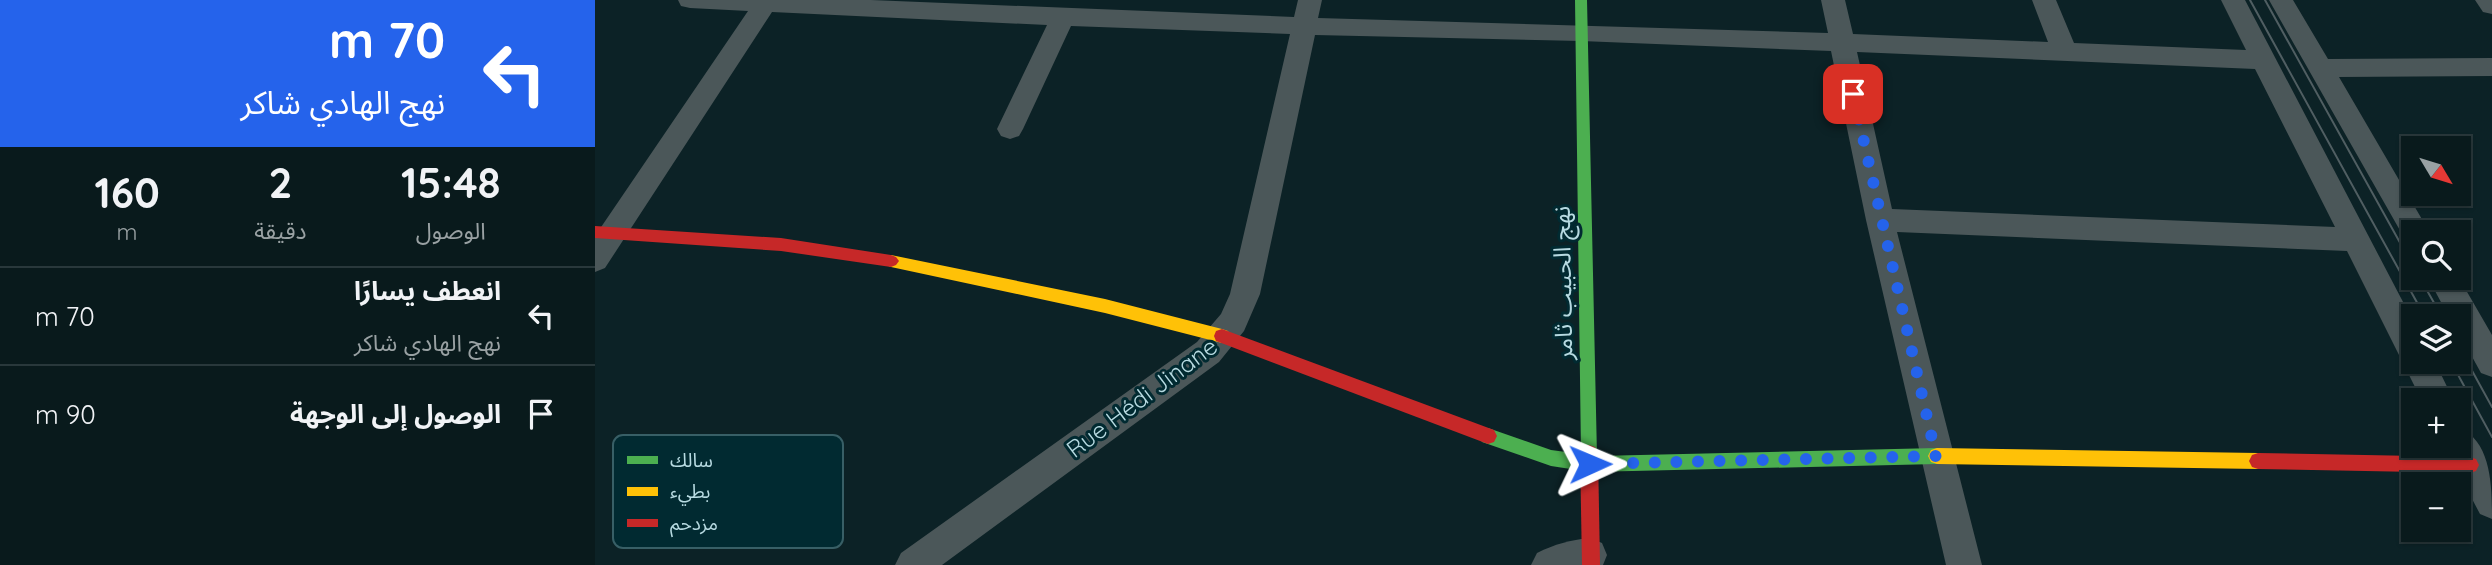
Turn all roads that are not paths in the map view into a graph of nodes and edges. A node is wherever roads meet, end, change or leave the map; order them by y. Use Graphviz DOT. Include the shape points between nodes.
graph roads {
  1 [pos="690,0"];
  2 [pos="1581,0"];
  3 [pos="1833,0"];
  4 [pos="2044,0"];
  5 [pos="2233,0"];
  6 [pos="2281,0"];
  7 [pos="2487,0"];
  8 [pos="765,4"];
  9 [pos="912,5"];
  10 [pos="2492,6"];
  11 [pos="1307,13"];
  12 [pos="1063,17"];
  13 [pos="1581,32"];
  14 [pos="1843,44"];
  15 [pos="2066,53"];
  16 [pos="2266,60"];
  17 [pos="2492,67"];
  18 [pos="2321,68"];
  19 [pos="1010,129"];
  20 [pos="1879,220"];
  21 [pos="2409,220"];
  22 [pos="604,233"];
  23 [pos="2358,240"];
  24 [pos="595,260"];
  25 [pos="2450,290"];
  26 [pos="2401,327"];
  27 [pos="1224,337"];
  28 [pos="2492,363"];
  29 [pos="2401,454"];
  30 [pos="1936,456"];
  31 [pos="2466,458"];
  32 [pos="1590,464"];
  33 [pos="2492,503"];
  34 [pos="1590,560"];
  35 [pos="913,565"];
  36 [pos="1549,565"];
  37 [pos="1964,565"];
  1 -- 8 [label="street"];
  2 -- 13 [label="street, نهج الحبيب ثامر"];
  3 -- 14 [label="street"];
  4 -- 15 [label="street"];
  5 -- 16 [label="street"];
  6 -- 18 [label="street"];
  7 -- 10 [label="street"];
  8 -- 9 [label="street"];
  8 -- 22 [label="street"];
  9 -- 12 [label="street"];
  11 -- 12 [label="street"];
  11 -- 13 [label="street"];
  11 -- 27 [label="street, Rue Hédi Jinane" via="1245,294"];
  12 -- 19 [label="street"];
  13 -- 14 [label="street"];
  13 -- 32 [label="street, نهج الحبيب ثامر"];
  14 -- 15 [label="street"];
  14 -- 20 [label="street"];
  15 -- 16 [label="street"];
  16 -- 23 [label="street"];
  17 -- 18 [label="street"];
  18 -- 21 [label="street"];
  20 -- 23 [label="street"];
  20 -- 30 [label="street"];
  22 -- 24 [label="street"];
  22 -- 27 [label="street" via="865,255 1039,291"];
  23 -- 26 [label="street"];
  25 -- 28 [label="street"];
  27 -- 32 [label="street" via="1487,436 1551,458"];
  27 -- 35 [label="street, Rue Hédi Jinane"];
  29 -- 30 [label="street"];
  30 -- 32 [label="street"];
  30 -- 37 [label="street"];
  31 -- 33 [label="street"];
  32 -- 34 [label="street, نهج الحبيب ثامر"];
  34 -- 36 [label="street" via="1563,558"];
}
